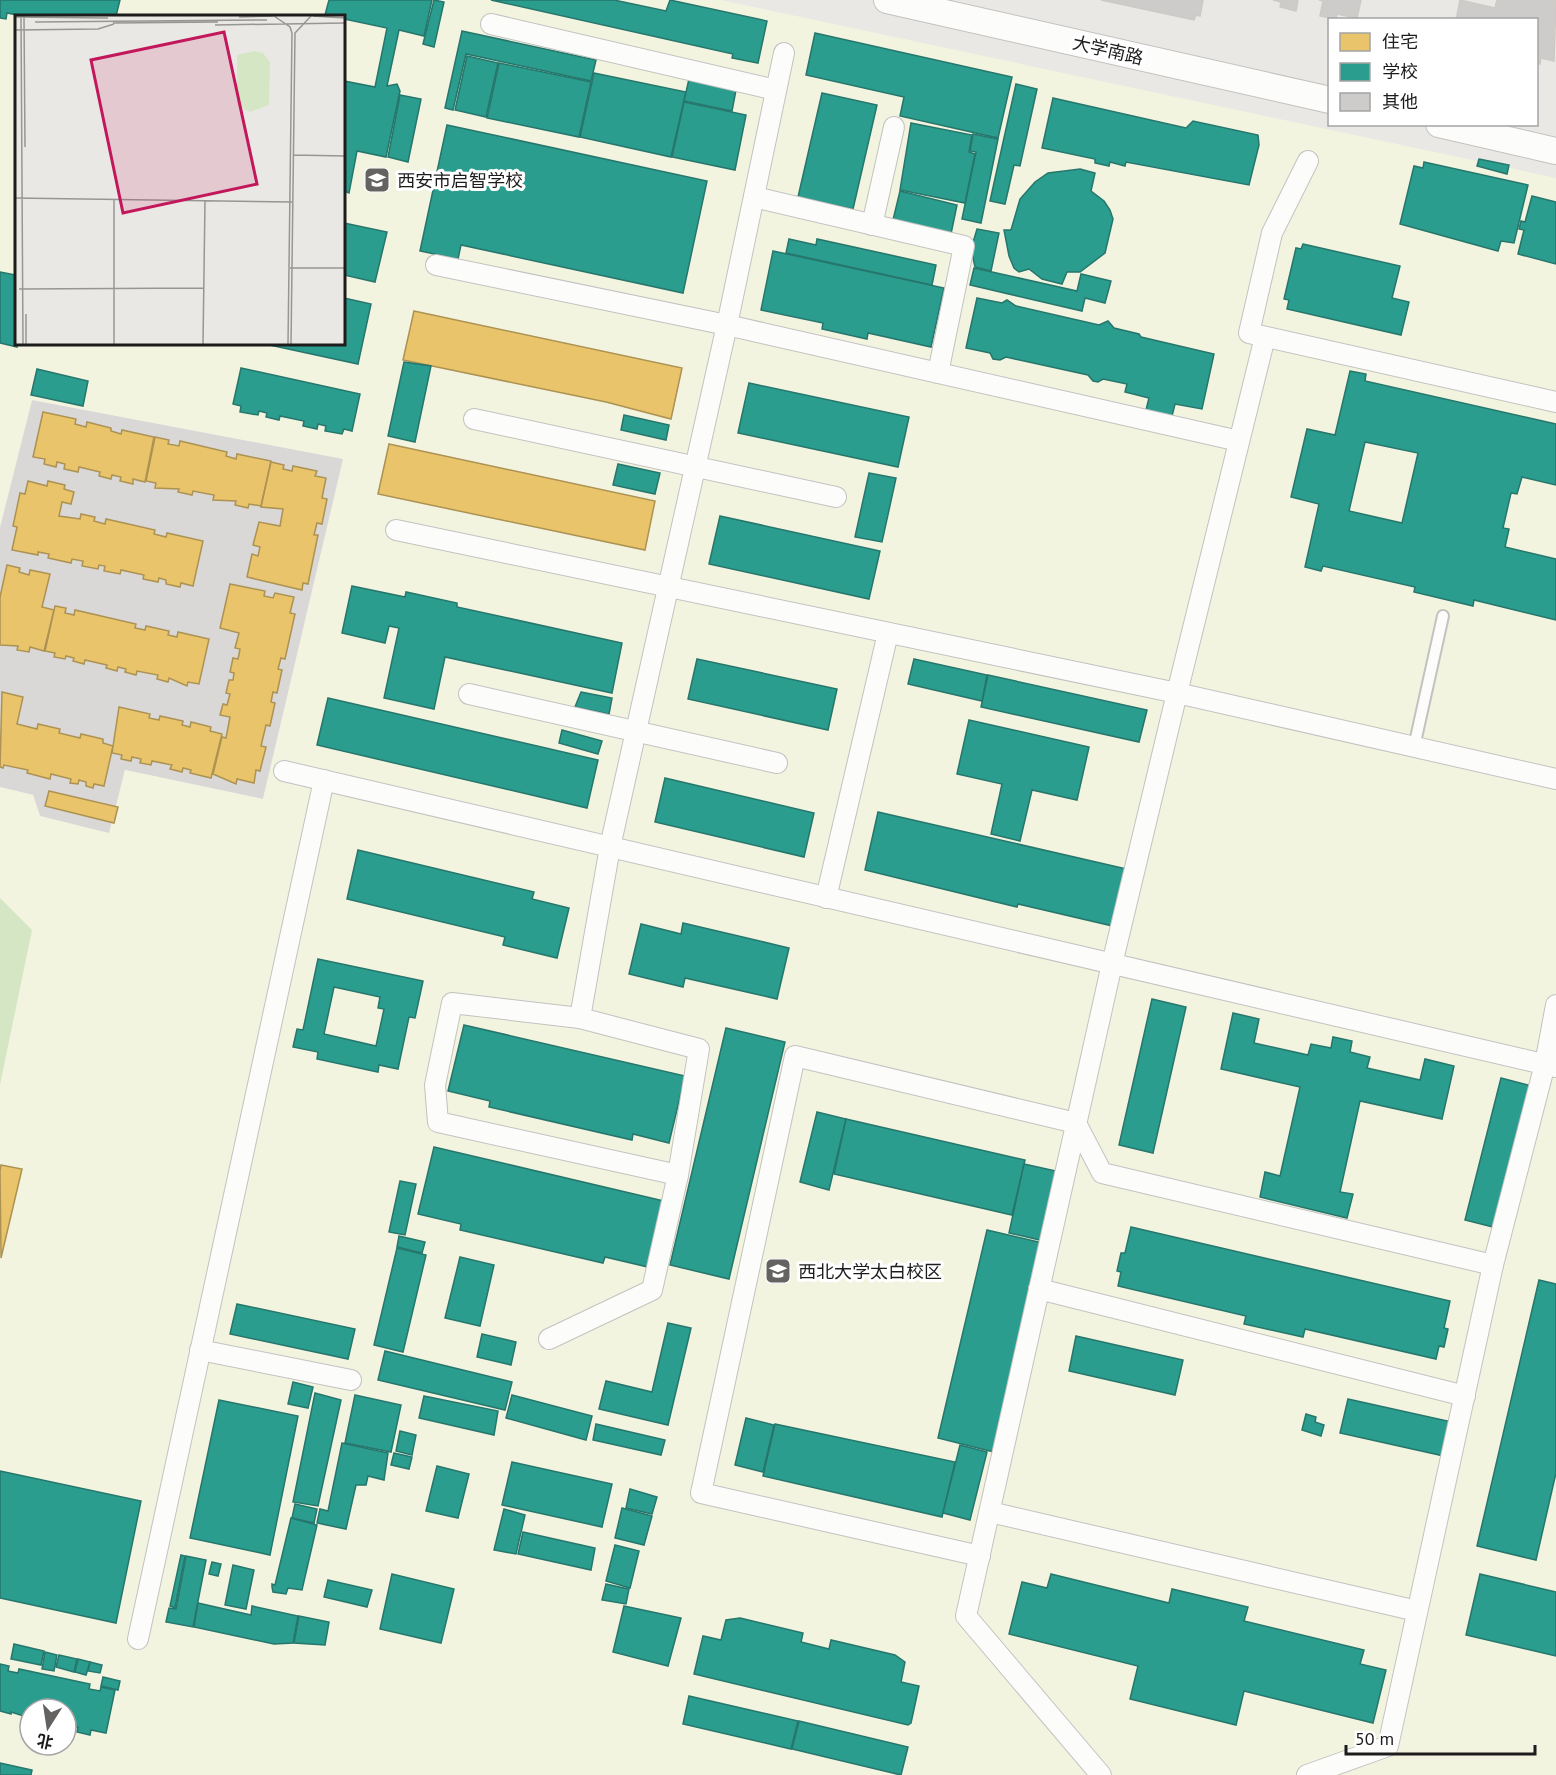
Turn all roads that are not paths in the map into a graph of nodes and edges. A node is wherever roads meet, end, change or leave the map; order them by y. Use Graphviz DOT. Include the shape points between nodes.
graph roads {
  1 [pos="887,0"];
  2 [pos="492,24"];
  3 [pos="784,53"];
  4 [pos="776,90"];
  5 [pos="1328,100"];
  6 [pos="894,126"];
  7 [pos="1447,126"];
  8 [pos="1556,151"];
  9 [pos="1308,161"];
  10 [pos="754,198"];
  11 [pos="872,225"];
  12 [pos="436,265"];
  13 [pos="727,325"];
  14 [pos="1265,337"];
  15 [pos="938,373"];
  16 [pos="1556,402"];
  17 [pos="474,419"];
  18 [pos="1239,441"];
  19 [pos="696,467"];
  20 [pos="836,497"];
  21 [pos="396,530"];
  22 [pos="669,587"];
  23 [pos="1443,616"];
  24 [pos="888,633"];
  25 [pos="470,693"];
  26 [pos="1177,693"];
  27 [pos="636,731"];
  28 [pos="1414,747"];
  29 [pos="777,763"];
  30 [pos="284,771"];
  31 [pos="1556,779"];
  32 [pos="324,780"];
  33 [pos="610,847"];
  34 [pos="826,897"];
  35 [pos="1112,964"];
  36 [pos="1556,1005"];
  37 [pos="580,1018"];
  38 [pos="1550,1066"];
  39 [pos="1076,1123"];
  40 [pos="678,1175"];
  41 [pos="1493,1265"];
  42 [pos="1039,1290"];
  43 [pos="549,1339"];
  44 [pos="200,1350"];
  45 [pos="351,1380"];
  46 [pos="1465,1396"];
  47 [pos="990,1512"];
  48 [pos="980,1556"];
  49 [pos="1417,1611"];
  50 [pos="138,1639"];
  51 [pos="1101,1775"];
  52 [pos="1307,1775"];
  1 -- 5 [label="street, 大学南路"];
  2 -- 4 [label="street"];
  3 -- 4 [label="street"];
  4 -- 10 [label="street"];
  6 -- 11 [label="street"];
  7 -- 8 [label="street"];
  9 -- 14 [label="street" via="1272,233 1249,333"];
  10 -- 11 [label="street"];
  10 -- 13 [label="street"];
  11 -- 15 [label="street" via="964,246"];
  12 -- 13 [label="street"];
  13 -- 15 [label="street"];
  13 -- 19 [label="street"];
  14 -- 16 [label="street"];
  14 -- 18 [label="street"];
  15 -- 18 [label="street"];
  17 -- 19 [label="street"];
  18 -- 26 [label="street"];
  19 -- 20 [label="street"];
  19 -- 22 [label="street"];
  21 -- 22 [label="street"];
  22 -- 24 [label="street"];
  22 -- 27 [label="street"];
  23 -- 28 [label="lane"];
  24 -- 26 [label="street"];
  24 -- 34 [label="street"];
  25 -- 27 [label="street"];
  26 -- 28 [label="street"];
  26 -- 35 [label="street"];
  27 -- 29 [label="street"];
  27 -- 33 [label="street"];
  28 -- 31 [label="street"];
  30 -- 32 [label="street"];
  32 -- 33 [label="street"];
  32 -- 44 [label="street"];
  33 -- 34 [label="street"];
  33 -- 37 [label="street"];
  34 -- 35 [label="street"];
  35 -- 38 [label="street"];
  35 -- 39 [label="street"];
  36 -- 38 [label="street"];
  37 -- 40 [label="street" via="699,1049"];
  37 -- 40 [label="street" via="452,1003 435,1084 438,1122"];
  38 -- 41 [label="street"];
  39 -- 41 [label="street" via="1102,1173"];
  39 -- 42 [label="street"];
  39 -- 48 [label="street" via="795,1056 701,1492"];
  40 -- 43 [label="street" via="652,1290"];
  41 -- 46 [label="street"];
  42 -- 46 [label="street"];
  42 -- 47 [label="street"];
  44 -- 45 [label="street"];
  44 -- 50 [label="street"];
  46 -- 49 [label="street"];
  47 -- 48 [label="street"];
  47 -- 49 [label="street"];
  48 -- 51 [label="street" via="966,1616"];
  49 -- 52 [label="street" via="1388,1746"];
}
